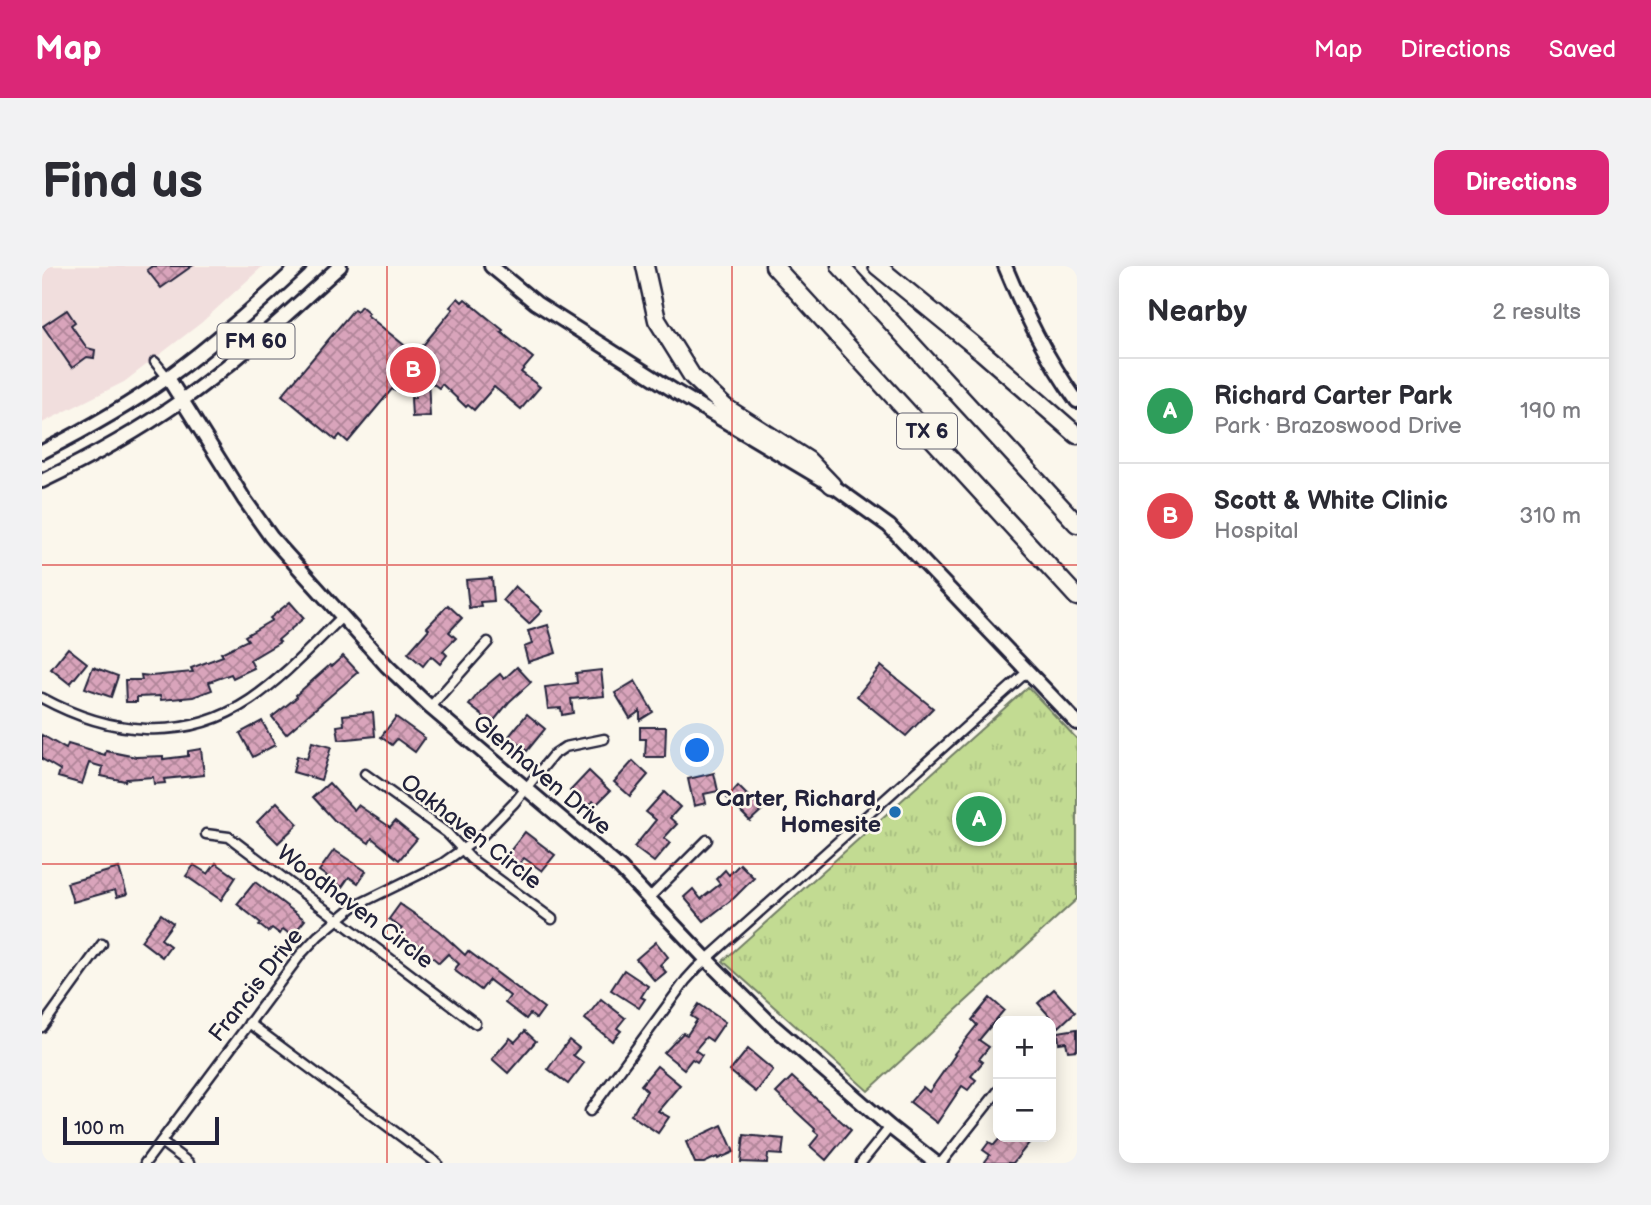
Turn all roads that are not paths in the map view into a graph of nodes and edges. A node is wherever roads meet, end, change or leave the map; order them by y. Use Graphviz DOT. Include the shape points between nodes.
graph roads {
  1 [pos="299,266"];
  2 [pos="340,266"];
  3 [pos="491,266"];
  4 [pos="645,266"];
  5 [pos="774,266"];
  6 [pos="840,266"];
  7 [pos="877,266"];
  8 [pos="1005,266"];
  9 [pos="155,362"];
  10 [pos="168,378"];
  11 [pos="183,400"];
  12 [pos="1077,401"];
  13 [pos="1077,435"];
  14 [pos="42,452"];
  15 [pos="42,481"];
  16 [pos="832,485"];
  17 [pos="1077,524"];
  18 [pos="1077,597"];
  19 [pos="341,618"];
  20 [pos="488,642"];
  21 [pos="1027,672"];
  22 [pos="42,698"];
  23 [pos="430,707"];
  24 [pos="1077,723"];
  25 [pos="604,739"];
  26 [pos="365,774"];
  27 [pos="525,788"];
  28 [pos="206,834"];
  29 [pos="707,840"];
  30 [pos="464,849"];
  31 [pos="649,897"];
  32 [pos="339,919"];
  33 [pos="552,919"];
  34 [pos="103,944"];
  35 [pos="707,960"];
  36 [pos="249,1023"];
  37 [pos="475,1023"];
  38 [pos="42,1027"];
  39 [pos="993,1097"];
  40 [pos="590,1111"];
  41 [pos="890,1127"];
  42 [pos="161,1142"];
  43 [pos="145,1163"];
  44 [pos="189,1163"];
  45 [pos="437,1163"];
  46 [pos="861,1163"];
  47 [pos="938,1163"];
  1 -- 10 [label="main road, FM 60"];
  2 -- 11 [label="main road, FM 60"];
  3 -- 16 [label="main road" via="536,303"];
  4 -- 16 [label="highway" via="657,320 692,376 724,407 808,460"];
  5 -- 18 [label="highway, TX 6"];
  6 -- 17 [label="highway, TX 6"];
  7 -- 13 [label="highway"];
  8 -- 12 [label="main road" via="1029,323"];
  9 -- 10 [label="street"];
  10 -- 11 [label="main road, Glenhaven Drive"];
  10 -- 14 [label="main road, FM 60"];
  11 -- 15 [label="main road, FM 60"];
  11 -- 19 [label="main road, Glenhaven Drive" via="271,537"];
  16 -- 21 [label="main road" via="889,526"];
  19 -- 22 [label="street" via="248,701 192,725 111,726"];
  19 -- 23 [label="main road, Glenhaven Drive"];
  20 -- 23 [label="street"];
  21 -- 24 [label="main road"];
  21 -- 35 [label="street"];
  23 -- 27 [label="main road, Glenhaven Drive"];
  25 -- 27 [label="street, Francis Drive" via="565,747 545,762"];
  26 -- 30 [label="street, Oakhaven Circle"];
  27 -- 30 [label="street, Francis Drive" via="503,816"];
  27 -- 31 [label="main road, Glenhaven Drive"];
  28 -- 32 [label="street, Woodhaven Circle" via="229,837"];
  29 -- 31 [label="street"];
  30 -- 32 [label="street, Francis Drive" via="362,902"];
  30 -- 33 [label="street, Oakhaven Circle"];
  31 -- 35 [label="main road, Glenhaven Drive"];
  32 -- 36 [label="street, Francis Drive" via="301,954"];
  32 -- 37 [label="street, Woodhaven Circle"];
  34 -- 38 [label="street"];
  35 -- 40 [label="street" via="686,980"];
  35 -- 41 [label="main road, Glenhaven Drive" via="772,1025"];
  36 -- 42 [label="street, Francis Drive"];
  36 -- 45 [label="street"];
  39 -- 47 [label="street"];
  41 -- 46 [label="street"];
  41 -- 47 [label="main road, Glenhaven Drive"];
  42 -- 43 [label="street, Francis Drive"];
  42 -- 44 [label="street"];
}
